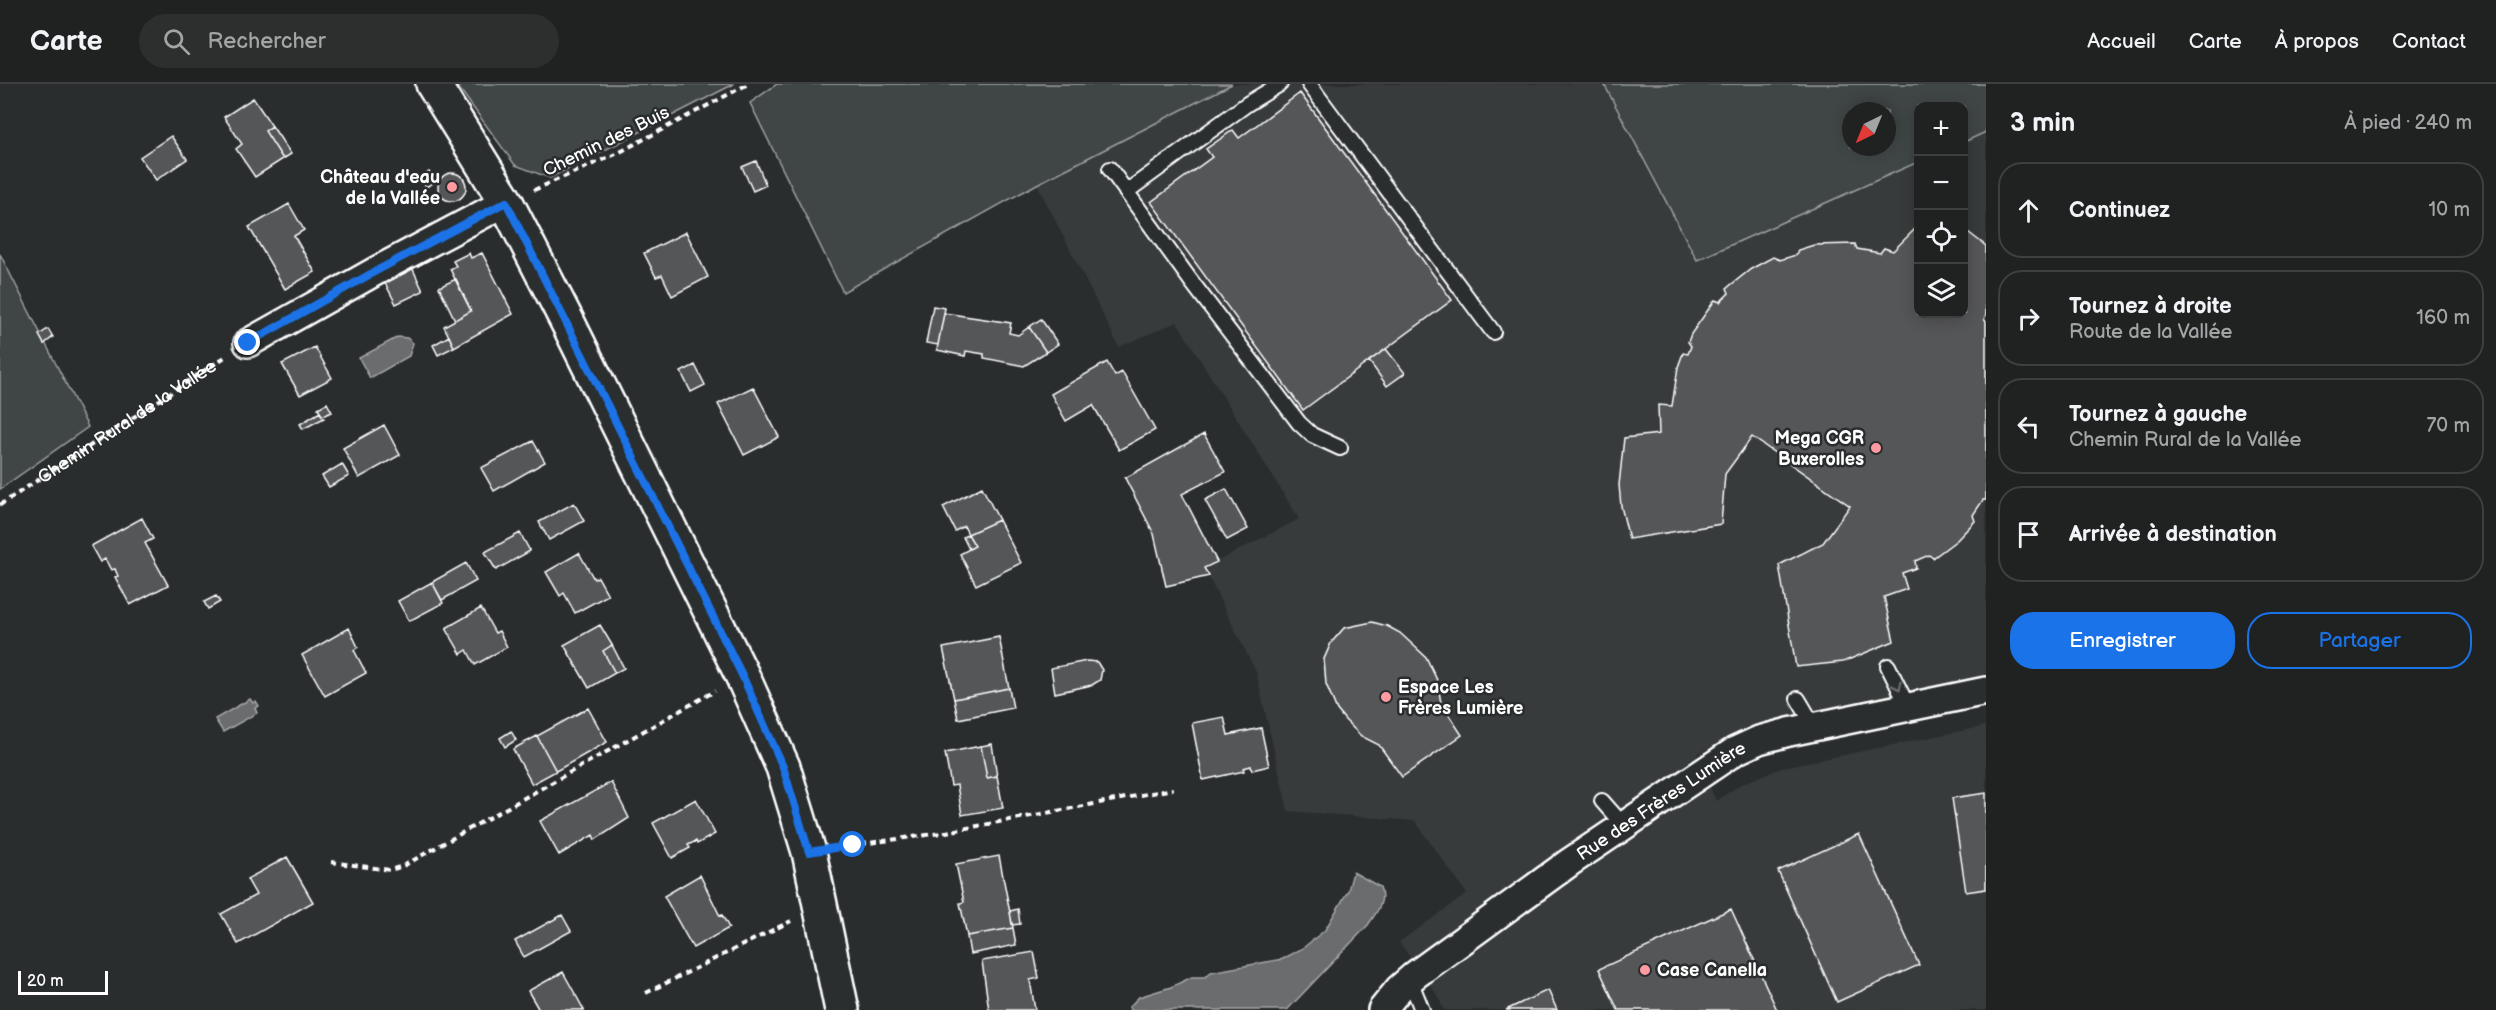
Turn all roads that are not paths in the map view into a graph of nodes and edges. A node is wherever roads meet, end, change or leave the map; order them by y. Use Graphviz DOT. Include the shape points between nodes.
graph roads {
  1 [pos="434,84"];
  2 [pos="1280,84"];
  3 [pos="1309,84"];
  4 [pos="1110,169"];
  5 [pos="1126,192"];
  6 [pos="506,202"];
  7 [pos="1493,332"];
  8 [pos="248,343"];
  9 [pos="1340,448"];
  10 [pos="1888,666"];
  11 [pos="1986,691"];
  12 [pos="1798,699"];
  13 [pos="1908,707"];
  14 [pos="1814,726"];
  15 [pos="1602,801"];
  16 [pos="1624,826"];
  17 [pos="1410,980"];
  18 [pos="842,1010"];
  19 [pos="1382,1010"];
  20 [pos="1422,1010"];
  1 -- 6 [label="street"];
  2 -- 5 [label="lane"];
  3 -- 7 [label="lane"];
  4 -- 5 [label="lane"];
  5 -- 9 [label="lane" via="1299,423 1312,435"];
  6 -- 8 [label="street"];
  6 -- 18 [label="street" via="742,675 783,767 809,852"];
  10 -- 13 [label="lane, one-way"];
  11 -- 13 [label="street, Rue des Frères Lumière"];
  12 -- 14 [label="lane"];
  13 -- 14 [label="street, Rue des Frères Lumière"];
  14 -- 16 [label="street, Rue des Frères Lumière" via="1759,740 1735,751"];
  15 -- 16 [label="lane"];
  16 -- 17 [label="street, Rue des Frères Lumière"];
  17 -- 19 [label="street, Rue des Frères Lumière"];
  17 -- 20 [label="lane"];
}
